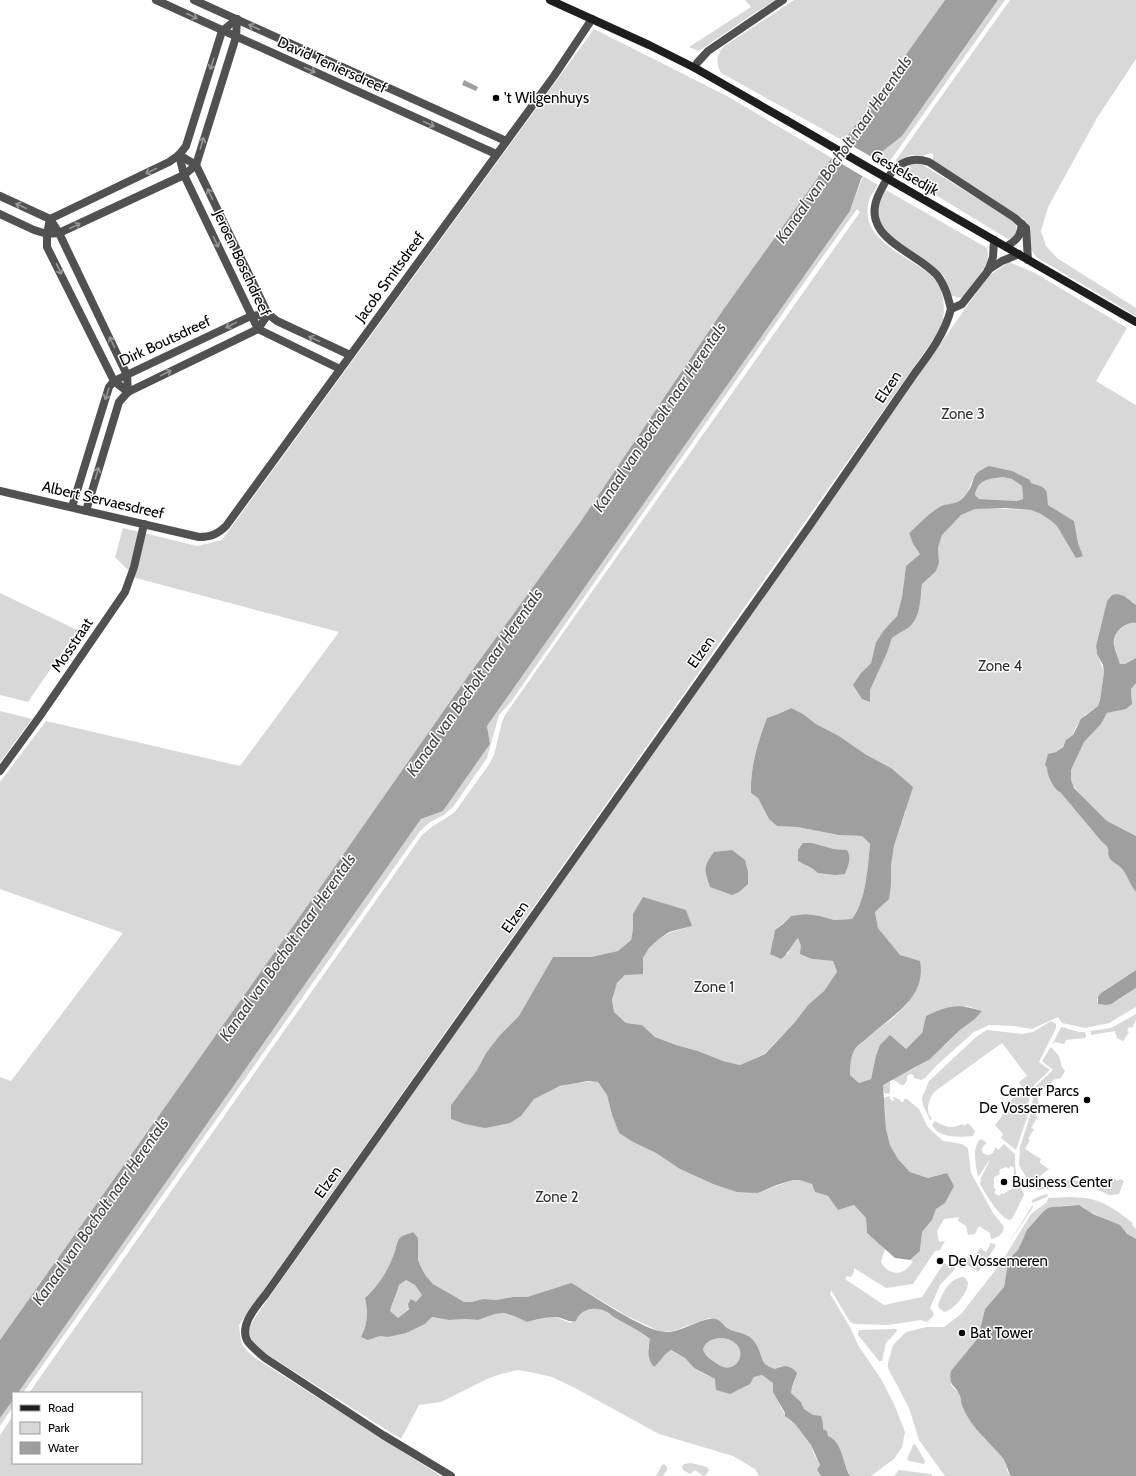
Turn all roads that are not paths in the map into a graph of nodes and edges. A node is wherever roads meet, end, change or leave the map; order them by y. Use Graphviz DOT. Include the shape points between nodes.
graph roads {
  1 [pos="156,0"];
  2 [pos="194,0"];
  3 [pos="550,0"];
  4 [pos="783,0"];
  5 [pos="237,19"];
  6 [pos="592,19"];
  7 [pos="222,31"];
  8 [pos="236,37"];
  9 [pos="695,68"];
  10 [pos="506,141"];
  11 [pos="496,154"];
  12 [pos="179,155"];
  13 [pos="196,164"];
  14 [pos="184,175"];
  15 [pos="0,196"];
  16 [pos="0,214"];
  17 [pos="50,219"];
  18 [pos="1022,224"];
  19 [pos="59,233"];
  20 [pos="47,234"];
  21 [pos="994,240"];
  22 [pos="1006,247"];
  23 [pos="1019,254"];
  24 [pos="1028,260"];
  25 [pos="988,271"];
  26 [pos="951,309"];
  27 [pos="268,314"];
  28 [pos="252,316"];
  29 [pos="1136,322"];
  30 [pos="258,329"];
  31 [pos="350,355"];
  32 [pos="340,369"];
  33 [pos="127,375"];
  34 [pos="114,381"];
  35 [pos="128,392"];
  36 [pos="0,491"];
  37 [pos="72,507"];
  38 [pos="86,511"];
  39 [pos="144,524"];
  40 [pos="199,536"];
  41 [pos="0,771"];
  42 [pos="451,1476"];
  1 -- 7 [label="street, David Teniersdreef, one-way"];
  2 -- 5 [label="street, David Teniersdreef"];
  3 -- 6 [label="main road, Gestelsedijk"];
  4 -- 9 [label="street" via="708,51"];
  5 -- 7 [label="street"];
  5 -- 8 [label="street"];
  10 -- 5 [label="street, David Teniersdreef, one-way"];
  6 -- 9 [label="main road, Gestelsedijk"];
  6 -- 10 [label="street, Jacob Smitsdreef"];
  7 -- 8 [label="street, David Teniersdreef"];
  7 -- 12 [label="street, one-way" via="186,146"];
  8 -- 11 [label="street, David Teniersdreef, one-way"];
  13 -- 8 [label="street, one-way"];
  9 -- 21 [label="main road, Gestelsedijk, bridge"];
  10 -- 11 [label="street, Jacob Smitsdreef"];
  11 -- 31 [label="street, Jacob Smitsdreef"];
  12 -- 13 [label="street"];
  12 -- 14 [label="street, Jeroen Boschdreef"];
  12 -- 17 [label="street, one-way"];
  13 -- 14 [label="street"];
  27 -- 13 [label="street, Jeroen Boschdreef, one-way"];
  19 -- 14 [label="street, one-way"];
  14 -- 28 [label="street, Jeroen Boschdreef, one-way"];
  17 -- 15 [label="street, one-way"];
  16 -- 20 [label="street"];
  17 -- 19 [label="street"];
  17 -- 20 [label="street"];
  18 -- 22 [label="street" via="1017,240"];
  18 -- 24 [label="street" via="1026,228"];
  18 -- 26 [label="street" via="929,162 910,160 894,170 876,201 875,221 889,240 937,275"];
  19 -- 20 [label="street"];
  33 -- 19 [label="street, one-way"];
  20 -- 34 [label="street, one-way" via="48,247"];
  21 -- 22 [label="main road, Gestelsedijk"];
  21 -- 25 [label="street" via="993,257"];
  22 -- 23 [label="main road, Gestelsedijk"];
  23 -- 24 [label="main road, Gestelsedijk"];
  23 -- 25 [label="street" via="1002,261"];
  24 -- 29 [label="main road, Gestelsedijk"];
  25 -- 26 [label="street" via="962,304"];
  26 -- 42 [label="street, Elzen" via="938,341 261,1300 246,1325 245,1334 248,1342 265,1358"];
  27 -- 28 [label="street, Dirk Boutsdreef"];
  27 -- 30 [label="street, Jeroen Boschdreef"];
  31 -- 27 [label="street, one-way" via="277,321"];
  28 -- 30 [label="street, Jeroen Boschdreef"];
  28 -- 33 [label="street, Dirk Boutsdreef, one-way"];
  30 -- 32 [label="street"];
  35 -- 30 [label="street, Dirk Boutsdreef, one-way"];
  31 -- 32 [label="street, Jacob Smitsdreef"];
  32 -- 40 [label="street, Jacob Smitsdreef" via="226,526 212,536"];
  33 -- 34 [label="street, Dirk Boutsdreef"];
  33 -- 35 [label="street"];
  34 -- 35 [label="street"];
  34 -- 37 [label="street, Dirk Boutsdreef, one-way" via="109,387"];
  38 -- 35 [label="street, Dirk Boutsdreef, one-way" via="120,402"];
  36 -- 37 [label="street, Albert Servaesdreef"];
  37 -- 38 [label="street, Albert Servaesdreef"];
  38 -- 39 [label="street, Albert Servaesdreef"];
  39 -- 40 [label="street, Albert Servaesdreef"];
  39 -- 41 [label="street, Mosstraat" via="125,592"];
}
